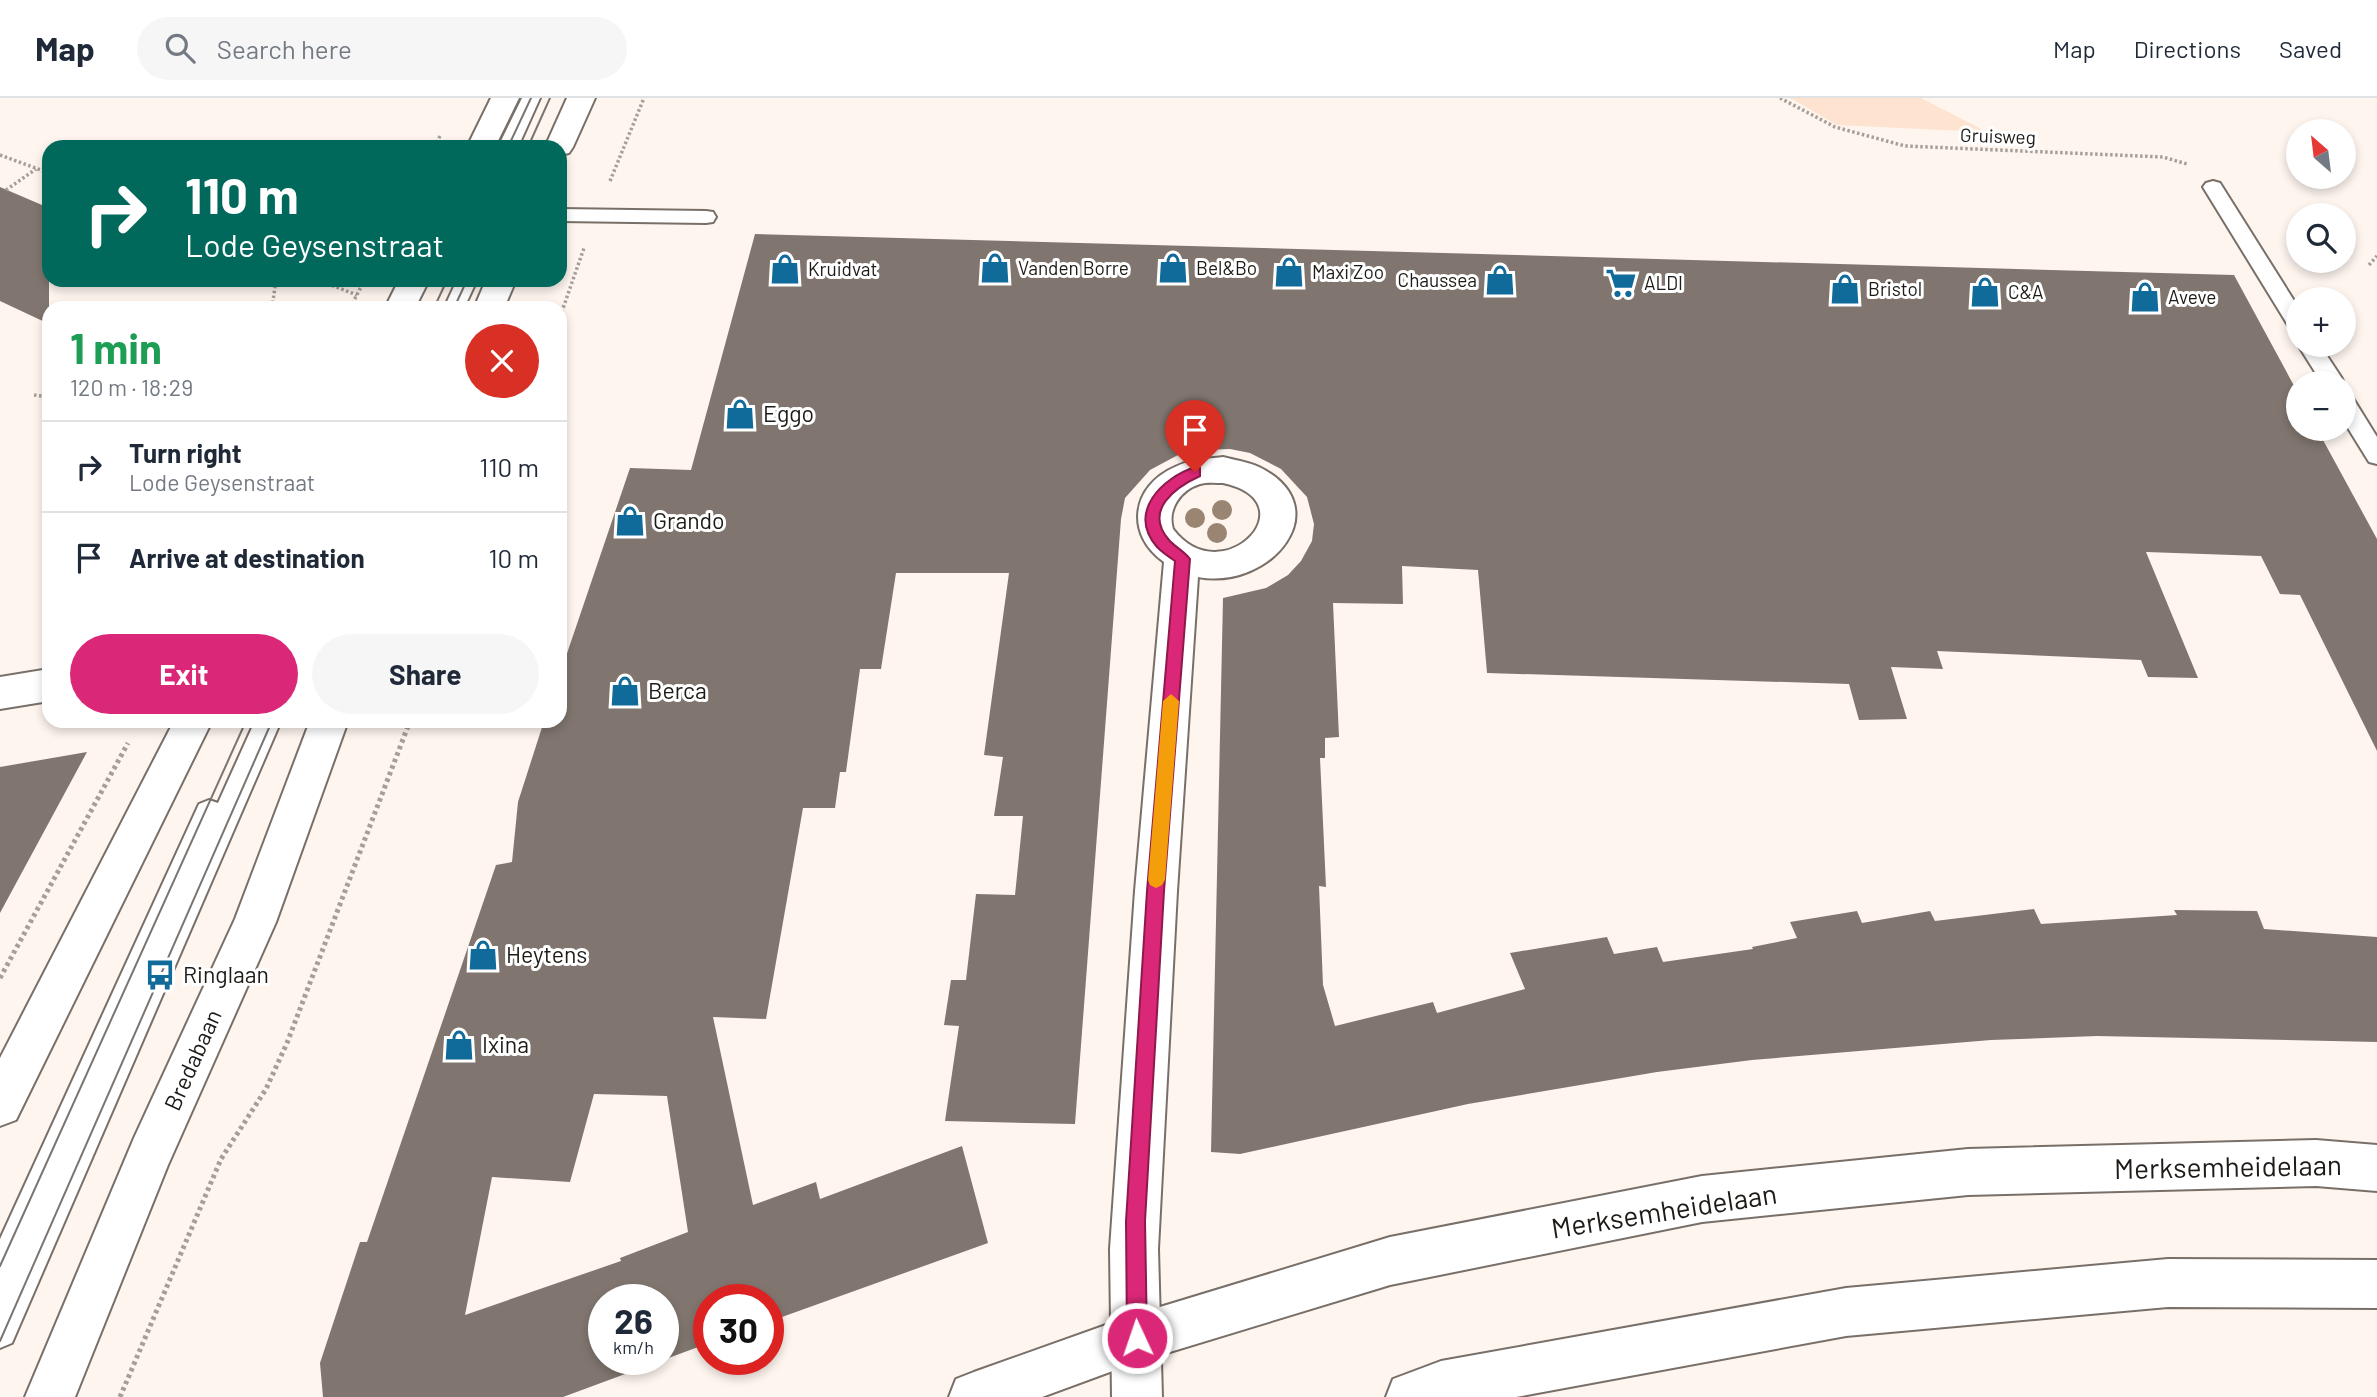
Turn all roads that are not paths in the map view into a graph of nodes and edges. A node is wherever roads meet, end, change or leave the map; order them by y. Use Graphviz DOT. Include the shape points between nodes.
graph roads {
  1 [pos="505,98"];
  2 [pos="531,98"];
  3 [pos="551,98"];
  4 [pos="582,98"];
  5 [pos="484,140"];
  6 [pos="511,140"];
  7 [pos="531,140"];
  8 [pos="562,140"];
  9 [pos="2213,187"];
  10 [pos="567,215"];
  11 [pos="706,217"];
  12 [pos="2286,306"];
  13 [pos="2356,422"];
  14 [pos="2377,456"];
  15 [pos="1182,559"];
  16 [pos="42,686"];
  17 [pos="0,693"];
  18 [pos="189,728"];
  19 [pos="246,728"];
  20 [pos="265,728"];
  21 [pos="326,728"];
  22 [pos="0,1104"];
  23 [pos="2377,1168"];
  24 [pos="0,1276"];
  25 [pos="2377,1284"];
  26 [pos="0,1331"];
  27 [pos="1137,1338"];
  28 [pos="50,1397"];
  29 [pos="974,1397"];
  30 [pos="1137,1397"];
  31 [pos="1411,1397"];
  1 -- 5 [label="street"];
  2 -- 6 [label="lane"];
  3 -- 7 [label="lane"];
  4 -- 8 [label="street"];
  9 -- 12 [label="lane"];
  10 -- 11 [label="lane"];
  13 -- 14 [label="lane"];
  15 -- 27 [label="street" via="1134,1235"];
  16 -- 17 [label="street"];
  18 -- 22 [label="street"];
  19 -- 24 [label="lane"];
  20 -- 26 [label="lane"];
  21 -- 28 [label="street, Bredabaan" via="255,922 150,1154"];
  23 -- 27 [label="street, Merksemheidelaan" via="2316,1163 1968,1172 1702,1199 1390,1261"];
  25 -- 31 [label="street" via="2168,1283 1846,1312 1441,1386"];
  27 -- 29 [label="street, Merksemheidelaan"];
  27 -- 30 [label="street"];
}
